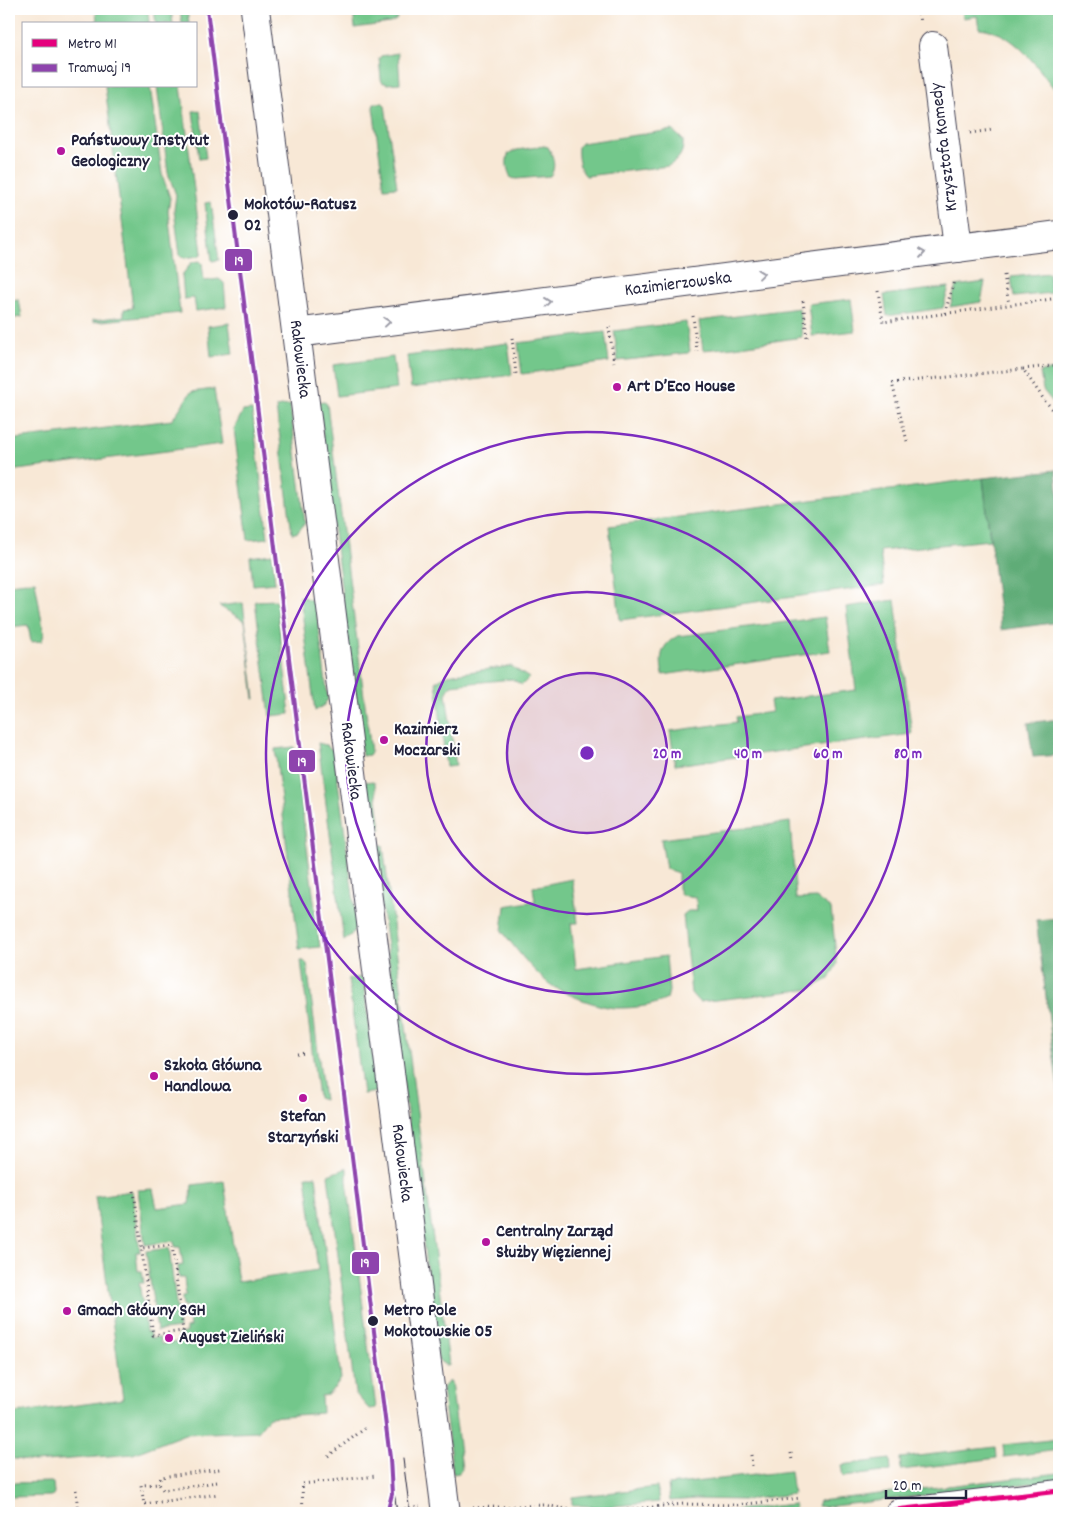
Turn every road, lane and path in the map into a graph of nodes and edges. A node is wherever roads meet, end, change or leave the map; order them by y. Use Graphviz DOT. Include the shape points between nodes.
graph roads {
  1 [pos="255,9"];
  2 [pos="933,46"];
  3 [pos="992,130"];
  4 [pos="977,132"];
  5 [pos="1059,235"];
  6 [pos="958,248"];
  7 [pos="1004,275"];
  8 [pos="954,281"];
  9 [pos="878,291"];
  10 [pos="1059,298"];
  11 [pos="803,302"];
  12 [pos="1009,304"];
  13 [pos="945,313"];
  14 [pos="693,316"];
  15 [pos="609,327"];
  16 [pos="296,333"];
  17 [pos="807,337"];
  18 [pos="512,338"];
  19 [pos="697,350"];
  20 [pos="614,362"];
  21 [pos="1059,365"];
  22 [pos="1023,369"];
  23 [pos="516,374"];
  24 [pos="1059,416"];
  25 [pos="907,441"];
  26 [pos="306,1053"];
  27 [pos="297,1054"];
  28 [pos="134,1191"];
  29 [pos="142,1248"];
  30 [pos="367,1427"];
  31 [pos="791,1453"];
  32 [pos="750,1455"];
  33 [pos="328,1456"];
  34 [pos="792,1461"];
  35 [pos="752,1466"];
  36 [pos="220,1469"];
  37 [pos="377,1476"];
  38 [pos="217,1482"];
  39 [pos="159,1484"];
  40 [pos="76,1490"];
  41 [pos="219,1494"];
  42 [pos="1059,1494"];
  43 [pos="801,1498"];
  44 [pos="486,1508"];
  45 [pos="445,1510"];
  46 [pos="303,1512"];
  47 [pos="323,1512"];
  48 [pos="78,1513"];
  49 [pos="270,1513"];
  50 [pos="487,1513"];
  51 [pos="899,1513"];
  1 -- 16 [label="street, Rakowiecka"];
  2 -- 6 [label="street, Krzysztofa Komedy"];
  3 -- 4 [label="path"];
  5 -- 6 [label="street, Kazimierzowska"];
  16 -- 6 [label="street, Kazimierzowska, one-way"];
  7 -- 12 [label="path"];
  8 -- 13 [label="path"];
  9 -- 13 [label="path" via="883,322"];
  10 -- 12 [label="path"];
  11 -- 17 [label="path"];
  12 -- 13 [label="path"];
  14 -- 19 [label="path"];
  15 -- 20 [label="path"];
  16 -- 45 [label="street, Rakowiecka"];
  18 -- 23 [label="path"];
  21 -- 22 [label="path"];
  22 -- 24 [label="path"];
  22 -- 25 [label="path" via="892,383"];
  26 -- 27 [label="path"];
  28 -- 29 [label="path"];
  29 -- 29 [label="path" via="153,1335 183,1331 172,1244"];
  30 -- 33 [label="path"];
  31 -- 34 [label="path"];
  32 -- 35 [label="path"];
  36 -- 39 [label="path" via="161,1477"];
  37 -- 46 [label="path" via="302,1484"];
  38 -- 39 [label="path" via="163,1490"];
  39 -- 41 [label="path" via="141,1485 144,1504"];
  40 -- 48 [label="path"];
  42 -- 51 [label="street"];
  43 -- 44 [label="path" via="741,1505 690,1504 604,1512 544,1505"];
  44 -- 45 [label="path"];
  44 -- 50 [label="path"];
  45 -- 47 [label="path" via="415,1507"];
  46 -- 47 [label="path"];
  46 -- 49 [label="path"];
}
